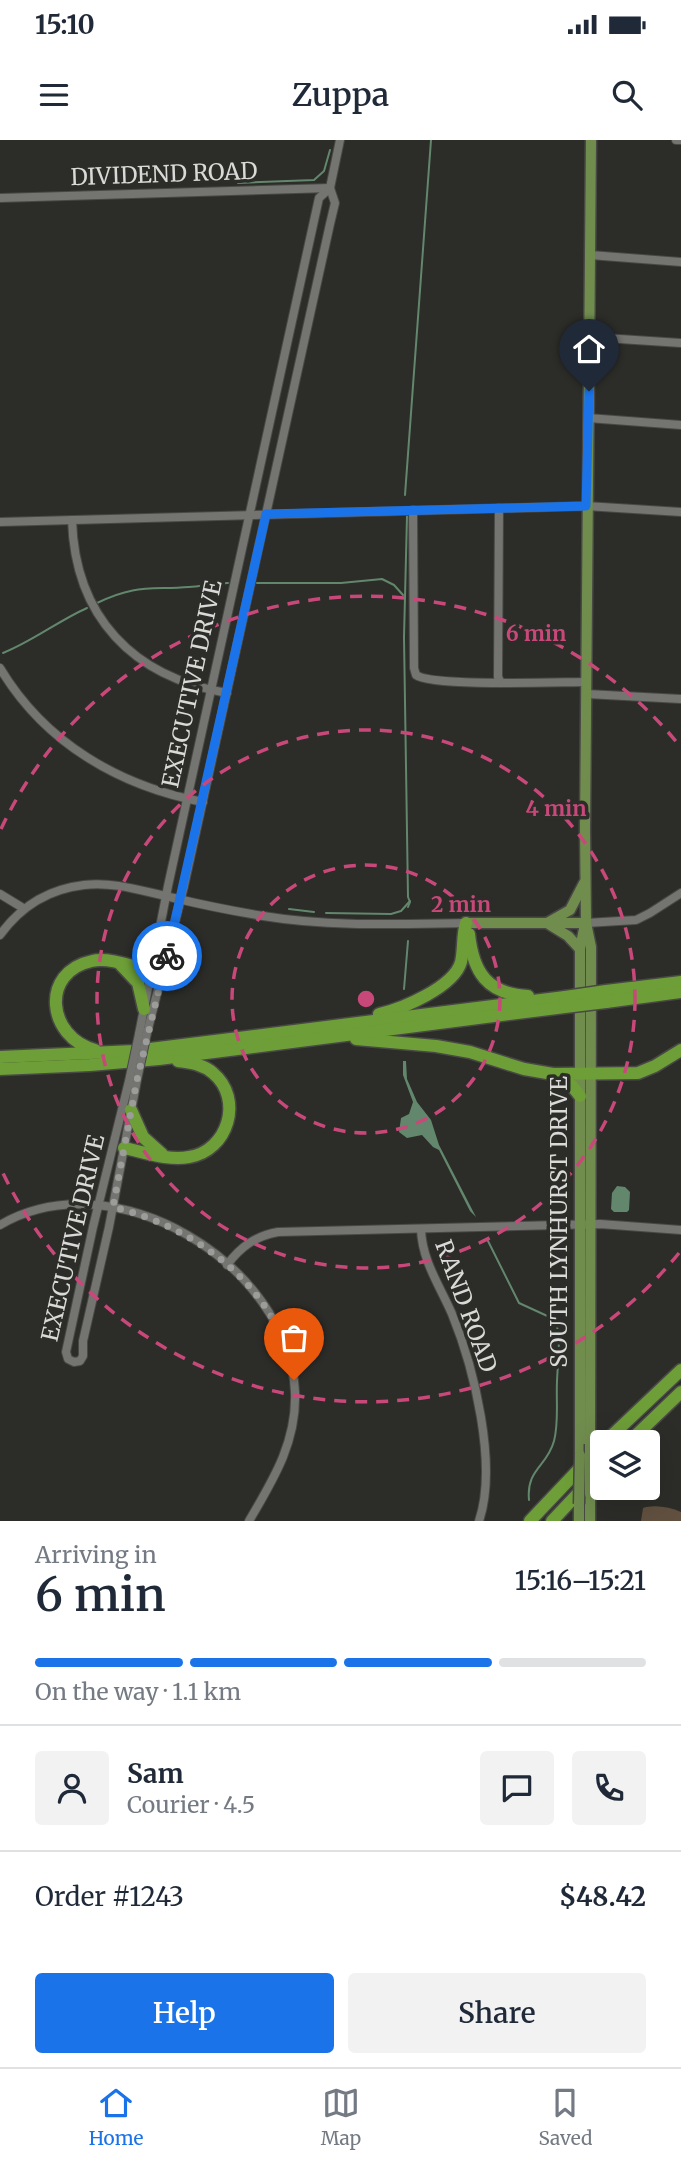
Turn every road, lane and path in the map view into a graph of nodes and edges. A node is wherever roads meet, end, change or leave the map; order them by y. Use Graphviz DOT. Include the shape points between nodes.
graph roads {
  1 [pos="340,140"];
  2 [pos="591,140"];
  3 [pos="330,188"];
  4 [pos="0,198"];
  5 [pos="590,255"];
  6 [pos="681,262"];
  7 [pos="589,337"];
  8 [pos="681,343"];
  9 [pos="588,418"];
  10 [pos="681,425"];
  11 [pos="586,506"];
  12 [pos="499,508"];
  13 [pos="413,510"];
  14 [pos="681,512"];
  15 [pos="266,514"];
  16 [pos="249,515"];
  17 [pos="72,520"];
  18 [pos="0,522"];
  19 [pos="0,668"];
  20 [pos="587,682"];
  21 [pos="501,683"];
  22 [pos="211,690"];
  23 [pos="227,693"];
  24 [pos="587,694"];
  25 [pos="681,699"];
  26 [pos="187,799"];
  27 [pos="203,802"];
  28 [pos="585,882"];
  29 [pos="681,893"];
  30 [pos="0,894"];
  31 [pos="166,896"];
  32 [pos="181,900"];
  33 [pos="23,908"];
  34 [pos="466,923"];
  35 [pos="547,923"];
  36 [pos="586,923"];
  37 [pos="0,935"];
  38 [pos="580,949"];
  39 [pos="117,964"];
  40 [pos="165,964"];
  41 [pos="151,971"];
  42 [pos="681,982"];
  43 [pos="681,992"];
  44 [pos="606,996"];
  45 [pos="565,1002"];
  46 [pos="145,1009"];
  47 [pos="332,1026"];
  48 [pos="143,1033"];
  49 [pos="319,1038"];
  50 [pos="681,1050"];
  51 [pos="106,1052"];
  52 [pos="0,1057"];
  53 [pos="159,1059"];
  54 [pos="0,1069"];
  55 [pos="585,1072"];
  56 [pos="554,1074"];
  57 [pos="133,1080"];
  58 [pos="580,1097"];
  59 [pos="131,1111"];
  60 [pos="118,1148"];
  61 [pos="169,1157"];
  62 [pos="106,1206"];
  63 [pos="0,1225"];
  64 [pos="585,1225"];
  65 [pos="421,1229"];
  66 [pos="681,1230"];
  67 [pos="227,1265"];
  68 [pos="681,1370"];
  69 [pos="681,1392"];
  70 [pos="598,1430"];
  71 [pos="615,1430"];
  72 [pos="641,1430"];
  73 [pos="590,1454"];
  74 [pos="590,1481"];
  75 [pos="590,1500"];
  76 [pos="249,1521"];
  77 [pos="479,1521"];
  78 [pos="530,1521"];
  79 [pos="552,1521"];
  80 [pos="579,1521"];
  81 [pos="590,1521"];
  1 -- 3 [label="street, EXECUTIVE DRIVE"];
  2 -- 5 [label="main road, SOUTH LYNHURST DRIVE"];
  3 -- 4 [label="street, DIVIDEND ROAD"];
  3 -- 15 [label="street, EXECUTIVE DRIVE" via="335,203"];
  3 -- 16 [label="street, EXECUTIVE DRIVE" via="319,198"];
  5 -- 6 [label="street"];
  5 -- 7 [label="main road, SOUTH LYNHURST DRIVE"];
  7 -- 8 [label="street"];
  7 -- 9 [label="main road, SOUTH LYNHURST DRIVE"];
  9 -- 10 [label="street"];
  9 -- 11 [label="main road, SOUTH LYNHURST DRIVE"];
  11 -- 12 [label="street"];
  11 -- 14 [label="street"];
  11 -- 20 [label="main road, SOUTH LYNHURST DRIVE"];
  12 -- 13 [label="street"];
  12 -- 21 [label="street"];
  13 -- 15 [label="street"];
  13 -- 21 [label="street" via="414,668 419,677 428,680"];
  15 -- 16 [label="street"];
  15 -- 23 [label="street, EXECUTIVE DRIVE"];
  16 -- 17 [label="street"];
  16 -- 22 [label="street, EXECUTIVE DRIVE"];
  17 -- 18 [label="street"];
  17 -- 22 [label="street" via="80,575 107,628 152,668"];
  19 -- 26 [label="street" via="31,711 81,754 127,780"];
  20 -- 21 [label="street"];
  20 -- 24 [label="main road, SOUTH LYNHURST DRIVE"];
  22 -- 23 [label="street"];
  22 -- 26 [label="street, EXECUTIVE DRIVE"];
  23 -- 27 [label="street, EXECUTIVE DRIVE"];
  24 -- 25 [label="street"];
  24 -- 28 [label="main road, SOUTH LYNHURST DRIVE"];
  26 -- 27 [label="street"];
  26 -- 31 [label="street, EXECUTIVE DRIVE"];
  27 -- 32 [label="street, EXECUTIVE DRIVE"];
  28 -- 35 [label="main road" via="569,910"];
  28 -- 36 [label="main road, SOUTH LYNHURST DRIVE"];
  29 -- 36 [label="street" via="636,920"];
  30 -- 33 [label="street"];
  31 -- 32 [label="street"];
  31 -- 33 [label="street" via="85,885 55,892"];
  31 -- 41 [label="street, EXECUTIVE DRIVE"];
  32 -- 34 [label="street" via="310,922"];
  32 -- 40 [label="street, EXECUTIVE DRIVE"];
  33 -- 37 [label="street"];
  34 -- 35 [label="main road"];
  34 -- 45 [label="highway" via="473,959 491,984 509,993"];
  34 -- 47 [label="highway" via="460,965 450,978 398,1009"];
  35 -- 36 [label="main road"];
  35 -- 38 [label="main road"];
  36 -- 38 [label="main road, SOUTH LYNHURST DRIVE"];
  36 -- 55 [label="main road, SOUTH LYNHURST DRIVE" via="591,947"];
  38 -- 55 [label="main road, SOUTH LYNHURST DRIVE"];
  39 -- 41 [label="highway"];
  39 -- 46 [label="highway" via="138,983"];
  39 -- 51 [label="highway" via="94,960 75,968 62,981 56,998 57,1016 65,1032 81,1045"];
  40 -- 41 [label="highway"];
  40 -- 48 [label="street, EXECUTIVE DRIVE"];
  41 -- 46 [label="street, EXECUTIVE DRIVE"];
  42 -- 44 [label="highway"];
  43 -- 44 [label="highway"];
  44 -- 45 [label="highway, bridge"];
  45 -- 47 [label="highway"];
  45 -- 49 [label="highway"];
  46 -- 48 [label="street, EXECUTIVE DRIVE"];
  47 -- 51 [label="highway"];
  48 -- 57 [label="street, EXECUTIVE DRIVE, bridge"];
  49 -- 53 [label="highway"];
  49 -- 56 [label="highway" via="436,1046"];
  50 -- 55 [label="highway" via="638,1073"];
  51 -- 52 [label="highway"];
  53 -- 54 [label="highway"];
  53 -- 61 [label="highway" via="207,1068 220,1081 229,1104 226,1128 214,1144 190,1157"];
  55 -- 56 [label="highway"];
  55 -- 58 [label="main road, SOUTH LYNHURST DRIVE"];
  55 -- 64 [label="main road, SOUTH LYNHURST DRIVE"];
  56 -- 58 [label="highway" via="568,1081"];
  57 -- 59 [label="street, EXECUTIVE DRIVE"];
  57 -- 60 [label="street, EXECUTIVE DRIVE"];
  58 -- 64 [label="main road, SOUTH LYNHURST DRIVE"];
  59 -- 60 [label="street, EXECUTIVE DRIVE"];
  59 -- 61 [label="highway" via="144,1140"];
  60 -- 61 [label="highway"];
  60 -- 62 [label="street, EXECUTIVE DRIVE"];
  60 -- 62 [label="street, EXECUTIVE DRIVE"];
  62 -- 62 [label="street, EXECUTIVE DRIVE" via="66,1354 74,1362 83,1356"];
  62 -- 63 [label="street" via="41,1208"];
  62 -- 67 [label="street" via="172,1227"];
  64 -- 65 [label="street"];
  64 -- 66 [label="street"];
  64 -- 70 [label="main road, SOUTH LYNHURST DRIVE"];
  64 -- 80 [label="main road, SOUTH LYNHURST DRIVE, bridge"];
  65 -- 67 [label="street" via="273,1233 246,1244"];
  65 -- 77 [label="street, RAND ROAD" via="425,1258 458,1330 477,1395 485,1475"];
  67 -- 76 [label="street" via="276,1323 288,1352 295,1390 285,1456"];
  68 -- 71 [label="highway"];
  69 -- 72 [label="highway"];
  73 -- 78 [label="highway"];
  74 -- 79 [label="highway"];
  75 -- 81 [label="main road, SOUTH LYNHURST DRIVE, bridge"];
}
